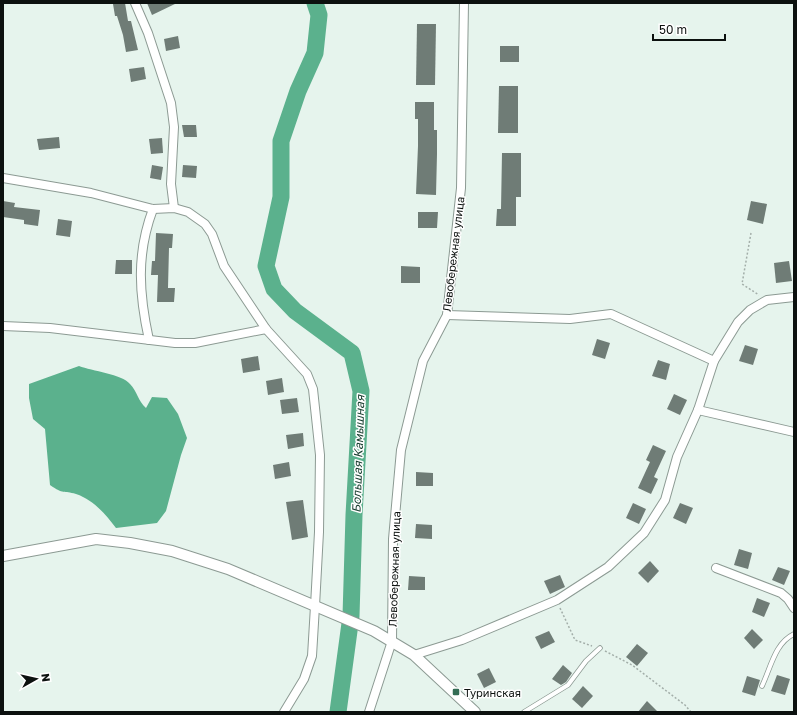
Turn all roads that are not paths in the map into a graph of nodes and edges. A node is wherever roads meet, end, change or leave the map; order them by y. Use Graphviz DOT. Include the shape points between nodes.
graph roads {
  1 [pos="135,3"];
  2 [pos="464,3"];
  3 [pos="3,178"];
  4 [pos="174,208"];
  5 [pos="153,209"];
  6 [pos="794,297"];
  7 [pos="447,315"];
  8 [pos="3,326"];
  9 [pos="266,329"];
  10 [pos="149,340"];
  11 [pos="714,361"];
  12 [pos="698,410"];
  13 [pos="794,432"];
  14 [pos="3,556"];
  15 [pos="716,568"];
  16 [pos="315,606"];
  17 [pos="794,608"];
  18 [pos="794,634"];
  19 [pos="392,641"];
  20 [pos="600,648"];
  21 [pos="414,655"];
  22 [pos="762,686"];
  23 [pos="284,712"];
  24 [pos="369,712"];
  25 [pos="475,712"];
  26 [pos="524,712"];
  1 -- 4 [label="street" via="148,33 171,103 174,127 171,184"];
  2 -- 7 [label="street, Левобережная улица" via="461,188"];
  3 -- 5 [label="street" via="91,193"];
  4 -- 5 [label="street"];
  4 -- 9 [label="street" via="188,212 205,224 212,234 224,266"];
  5 -- 10 [label="street" via="145,230 140,257 142,307"];
  6 -- 11 [label="street" via="767,300 750,310 738,322"];
  7 -- 11 [label="street" via="570,319 611,314"];
  7 -- 19 [label="street, Левобережная улица" via="423,361 401,450 393,539"];
  8 -- 10 [label="street" via="50,328"];
  9 -- 10 [label="street" via="195,343 175,344"];
  9 -- 16 [label="street" via="306,374 313,389 320,456"];
  11 -- 12 [label="street"];
  12 -- 13 [label="street"];
  12 -- 21 [label="street" via="677,457 665,500 644,533 608,567 556,600 462,640"];
  14 -- 16 [label="street" via="96,539 130,543 172,551 228,569"];
  15 -- 17 [label="street" via="781,593"];
  16 -- 19 [label="street"];
  16 -- 23 [label="street" via="312,656 304,679"];
  18 -- 22 [label="lane" via="785,638 773,658"];
  19 -- 21 [label="street"];
  19 -- 24 [label="street, Левобережная улица"];
  20 -- 26 [label="lane" via="586,661 568,685"];
  21 -- 25 [label="street"];
}
